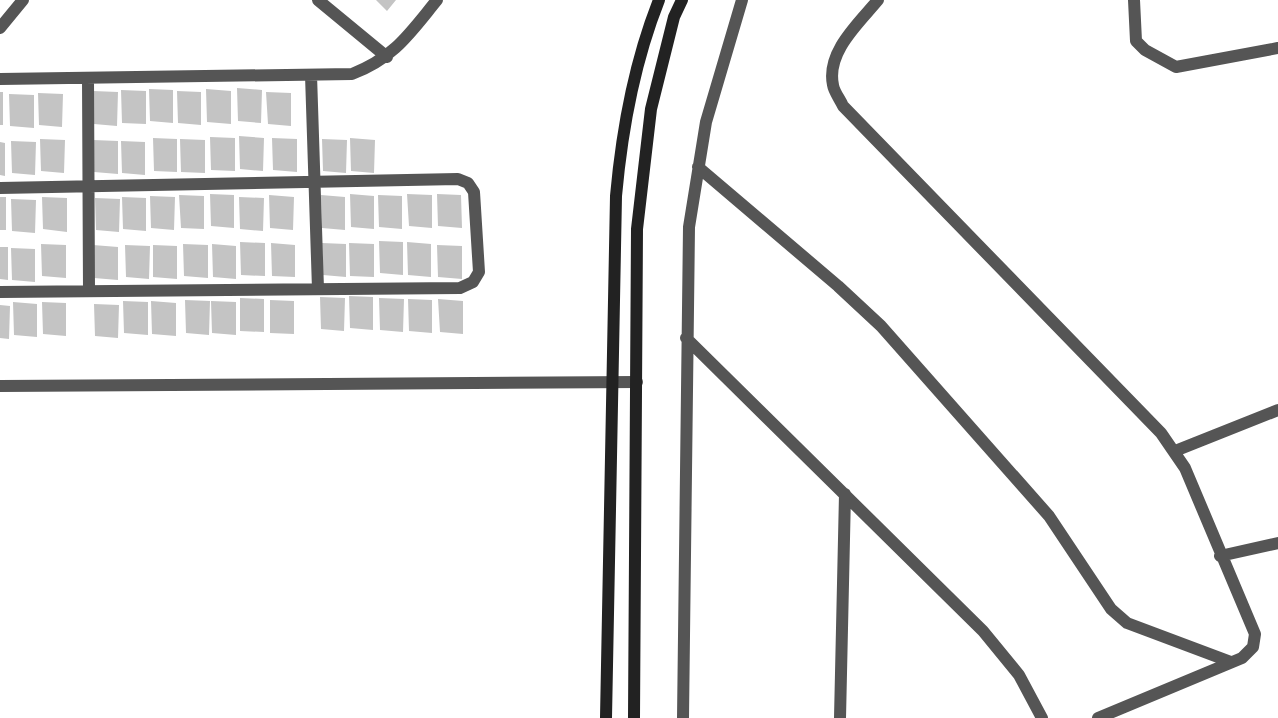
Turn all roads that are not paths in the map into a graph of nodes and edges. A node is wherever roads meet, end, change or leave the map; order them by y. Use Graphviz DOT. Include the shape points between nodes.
graph roads {
  1 [pos="23,0"];
  2 [pos="318,0"];
  3 [pos="437,0"];
  4 [pos="659,0"];
  5 [pos="682,0"];
  6 [pos="742,0"];
  7 [pos="879,0"];
  8 [pos="1134,0"];
  9 [pos="0,28"];
  10 [pos="1278,48"];
  11 [pos="387,57"];
  12 [pos="311,75"];
  13 [pos="0,79"];
  14 [pos="88,79"];
  15 [pos="698,167"];
  16 [pos="315,182"];
  17 [pos="90,186"];
  18 [pos="0,188"];
  19 [pos="318,289"];
  20 [pos="89,291"];
  21 [pos="0,292"];
  22 [pos="686,338"];
  23 [pos="637,382"];
  24 [pos="612,383"];
  25 [pos="0,386"];
  26 [pos="1278,410"];
  27 [pos="1174,451"];
  28 [pos="845,494"];
  29 [pos="1278,543"];
  30 [pos="1220,556"];
  31 [pos="1231,662"];
  32 [pos="606,718"];
  33 [pos="634,718"];
  34 [pos="683,718"];
  35 [pos="840,718"];
  36 [pos="1042,718"];
  37 [pos="1098,718"];
  1 -- 9 [label="street"];
  2 -- 11 [label="street"];
  3 -- 11 [label="street"];
  4 -- 24 [label="street" via="635,75 620,141"];
  5 -- 23 [label="street" via="674,17 651,109 637,229"];
  6 -- 15 [label="street" via="706,122"];
  7 -- 27 [label="street" via="844,42 832,66 833,86 843,106 1161,433"];
  8 -- 10 [label="street" via="1136,41 1176,67"];
  11 -- 12 [label="street" via="352,75"];
  12 -- 14 [label="street"];
  12 -- 16 [label="street"];
  13 -- 14 [label="street"];
  14 -- 17 [label="street"];
  15 -- 22 [label="street" via="688,243"];
  15 -- 31 [label="street" via="881,326 1049,516 1111,609 1127,623"];
  16 -- 17 [label="street"];
  16 -- 19 [label="street"];
  16 -- 19 [label="street" via="458,179 468,183 474,192 479,272 473,282 460,288"];
  17 -- 18 [label="street"];
  17 -- 20 [label="street"];
  19 -- 20 [label="street"];
  20 -- 21 [label="street"];
  22 -- 28 [label="street"];
  22 -- 34 [label="street"];
  23 -- 24 [label="street"];
  23 -- 33 [label="street"];
  24 -- 25 [label="street"];
  24 -- 32 [label="street"];
  26 -- 27 [label="street"];
  27 -- 30 [label="street" via="1185,468"];
  28 -- 35 [label="street"];
  28 -- 36 [label="street" via="983,631 1019,675"];
  29 -- 30 [label="street"];
  30 -- 31 [label="street" via="1255,634 1253,647"];
  31 -- 37 [label="street"];
}
